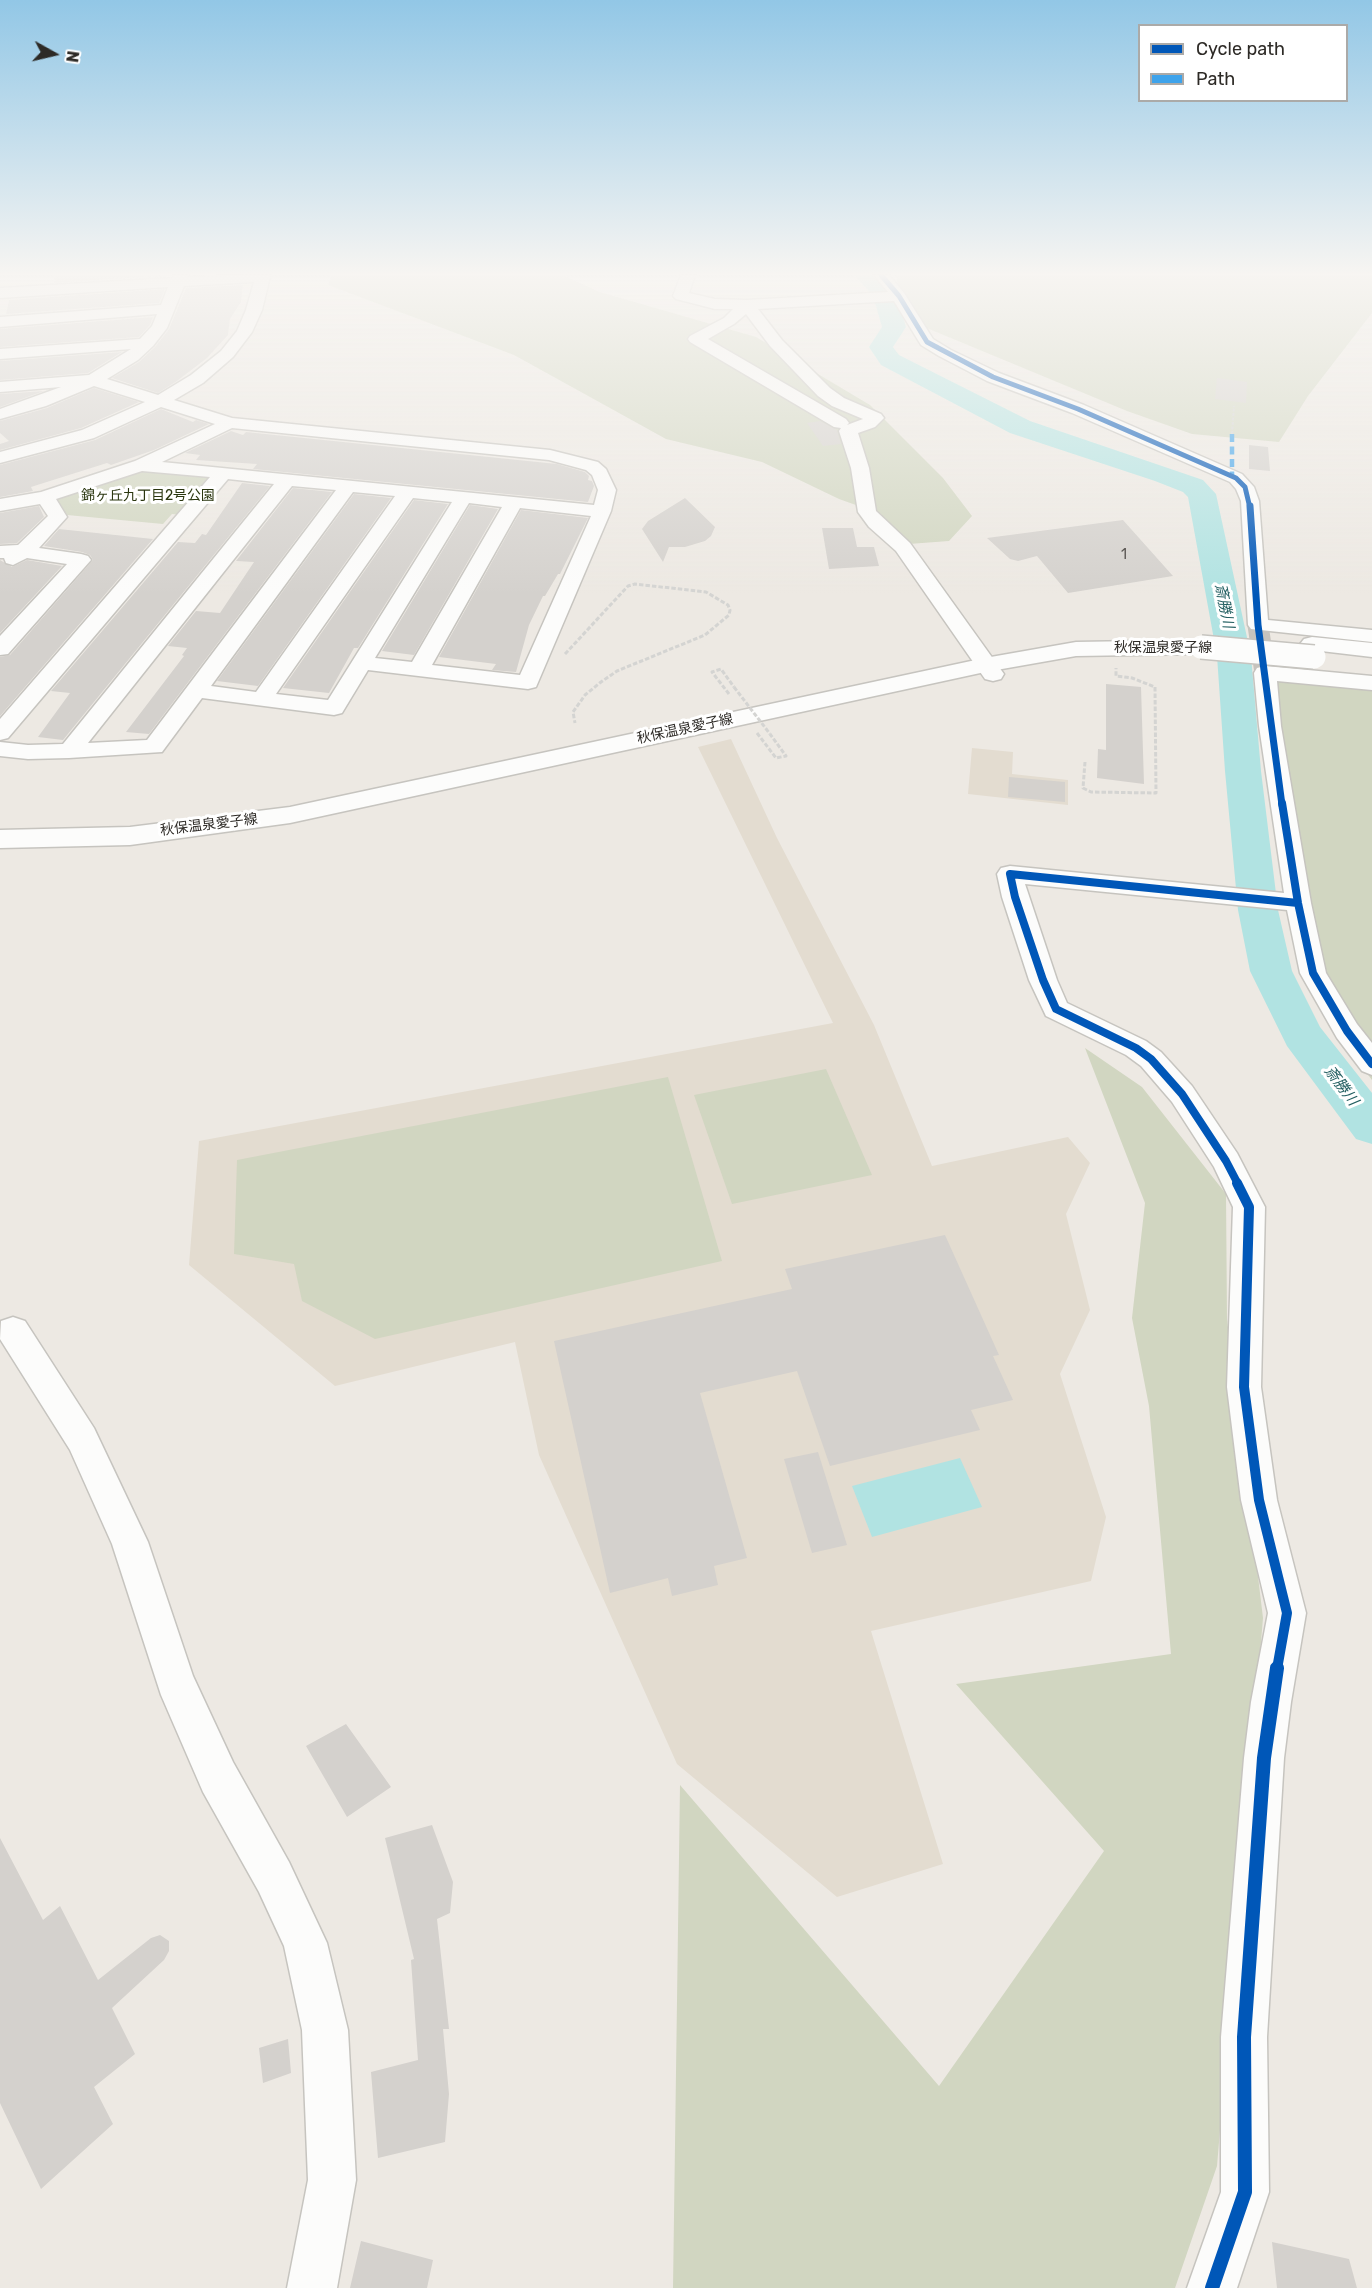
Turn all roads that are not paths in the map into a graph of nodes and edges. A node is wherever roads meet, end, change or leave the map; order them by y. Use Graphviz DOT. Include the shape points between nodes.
graph roads {
  1 [pos="69,382"];
  2 [pos="89,382"];
  3 [pos="99,382"];
  4 [pos="194,382"];
  5 [pos="770,382"];
  6 [pos="814,382"];
  7 [pos="1006,382"];
  8 [pos="0,387"];
  9 [pos="162,400"];
  10 [pos="0,414"];
  11 [pos="230,423"];
  12 [pos="848,431"];
  13 [pos="0,458"];
  14 [pos="141,465"];
  15 [pos="224,473"];
  16 [pos="287,480"];
  17 [pos="349,485"];
  18 [pos="408,491"];
  19 [pos="45,497"];
  20 [pos="464,497"];
  21 [pos="514,502"];
  22 [pos="0,505"];
  23 [pos="602,511"];
  24 [pos="21,550"];
  25 [pos="0,552"];
  26 [pos="0,572"];
  27 [pos="1372,636"];
  28 [pos="0,649"];
  29 [pos="1313,650"];
  30 [pos="1372,650"];
  31 [pos="361,663"];
  32 [pos="1372,663"];
  33 [pos="985,664"];
  34 [pos="418,670"];
  35 [pos="1372,683"];
  36 [pos="197,691"];
  37 [pos="262,699"];
  38 [pos="0,733"];
  39 [pos="0,749"];
  40 [pos="69,751"];
  41 [pos="0,820"];
  42 [pos="0,839"];
  43 [pos="1294,902"];
  44 [pos="1372,1064"];
  45 [pos="13,1331"];
  46 [pos="312,2288"];
  47 [pos="1212,2288"];
  1 -- 8 [label="street"];
  2 -- 10 [label="street"];
  3 -- 9 [label="street"];
  4 -- 9 [label="street"];
  5 -- 12 [label="street" via="840,422"];
  6 -- 12 [label="street" via="838,402 875,418"];
  7 -- 27 [label="street" via="1236,478 1245,487 1250,501 1258,625"];
  9 -- 11 [label="street"];
  9 -- 13 [label="street" via="88,434"];
  11 -- 14 [label="street"];
  11 -- 23 [label="street" via="566,458 592,466 605,481"];
  12 -- 33 [label="street" via="860,468 867,512 903,547"];
  14 -- 15 [label="street"];
  14 -- 19 [label="street"];
  15 -- 16 [label="street"];
  15 -- 38 [label="street"];
  16 -- 17 [label="street"];
  16 -- 40 [label="street"];
  17 -- 18 [label="street"];
  17 -- 36 [label="street"];
  18 -- 20 [label="street"];
  18 -- 37 [label="street"];
  19 -- 22 [label="street"];
  19 -- 24 [label="street" via="58,517"];
  20 -- 21 [label="street"];
  20 -- 31 [label="street"];
  21 -- 23 [label="street"];
  21 -- 34 [label="street"];
  23 -- 34 [label="street" via="528,682"];
  24 -- 25 [label="street"];
  24 -- 26 [label="street"];
  24 -- 28 [label="street" via="81,560"];
  29 -- 30 [label="main road, 秋保温泉愛子線"];
  29 -- 32 [label="main road, 秋保温泉愛子線"];
  29 -- 33 [label="main road, 秋保温泉愛子線, bridge" via="1200,640 1076,650"];
  31 -- 34 [label="street"];
  31 -- 37 [label="street" via="334,708"];
  33 -- 41 [label="main road, 秋保温泉愛子線" via="259,802 146,816 39,822"];
  33 -- 42 [label="main road, 秋保温泉愛子線" via="290,815 130,836"];
  35 -- 43 [label="street" via="1265,674"];
  36 -- 37 [label="street"];
  36 -- 40 [label="street" via="154,747"];
  39 -- 40 [label="street"];
  43 -- 44 [label="street" via="1313,973 1347,1031"];
  43 -- 47 [label="street" via="1010,874 1039,970 1056,1008 1151,1059 1182,1094 1227,1161 1249,1207 1244,1387 1259,1500 1287,1613 1264,1758 1244,2037 1245,2192"];
  45 -- 46 [label="street" via="82,1439 130,1542 175,1681 218,1777 306,1943 325,2030 332,2180"];
}
